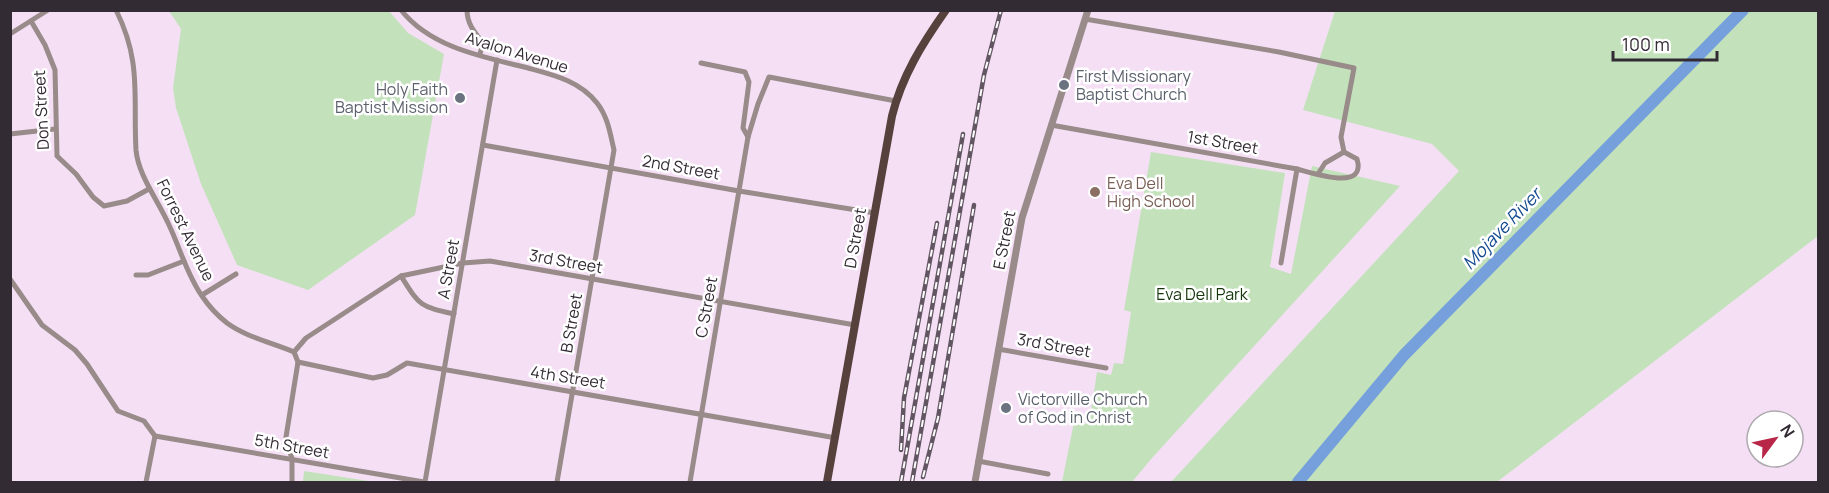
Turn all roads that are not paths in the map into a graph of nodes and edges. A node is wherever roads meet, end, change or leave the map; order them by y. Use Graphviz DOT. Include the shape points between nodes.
graph roads {
  1 [pos="48,10"];
  2 [pos="116,10"];
  3 [pos="401,10"];
  4 [pos="467,10"];
  5 [pos="946,10"];
  6 [pos="1088,10"];
  7 [pos="1085,19"];
  8 [pos="31,21"];
  9 [pos="10,34"];
  10 [pos="480,54"];
  11 [pos="497,60"];
  12 [pos="701,63"];
  13 [pos="896,101"];
  14 [pos="1050,125"];
  15 [pos="55,129"];
  16 [pos="10,134"];
  17 [pos="748,136"];
  18 [pos="483,145"];
  19 [pos="1344,152"];
  20 [pos="610,168"];
  21 [pos="1297,170"];
  22 [pos="1318,174"];
  23 [pos="149,189"];
  24 [pos="739,191"];
  25 [pos="875,213"];
  26 [pos="184,261"];
  27 [pos="463,262"];
  28 [pos="1281,263"];
  29 [pos="237,274"];
  30 [pos="136,275"];
  31 [pos="400,276"];
  32 [pos="10,279"];
  33 [pos="592,279"];
  34 [pos="202,296"];
  35 [pos="720,302"];
  36 [pos="454,314"];
  37 [pos="855,325"];
  38 [pos="998,349"];
  39 [pos="294,352"];
  40 [pos="298,362"];
  41 [pos="1106,368"];
  42 [pos="444,370"];
  43 [pos="573,392"];
  44 [pos="701,414"];
  45 [pos="155,436"];
  46 [pos="836,438"];
  47 [pos="292,459"];
  48 [pos="978,461"];
  49 [pos="1048,474"];
  50 [pos="146,483"];
  51 [pos="292,483"];
  52 [pos="424,483"];
  53 [pos="557,483"];
  54 [pos="690,483"];
  55 [pos="827,483"];
  56 [pos="975,483"];
  1 -- 8 [label="street"];
  2 -- 23 [label="street, Forrest Avenue" via="127,32 135,65 136,153"];
  3 -- 10 [label="street, Avalon Avenue" via="410,21 443,43"];
  4 -- 10 [label="street" via="472,30 483,43"];
  5 -- 13 [label="main road, D Street" via="918,52"];
  6 -- 7 [label="street, E Street"];
  7 -- 14 [label="street, E Street"];
  7 -- 19 [label="street" via="1354,68 1341,137"];
  8 -- 9 [label="street"];
  8 -- 15 [label="street, Don Street" via="55,70"];
  10 -- 11 [label="street, Avalon Avenue"];
  11 -- 18 [label="street, A Street"];
  11 -- 20 [label="street, Avalon Avenue" via="577,84 597,103 608,123 614,150"];
  12 -- 17 [label="street" via="745,72 749,82 743,128"];
  13 -- 17 [label="street" via="769,76"];
  13 -- 25 [label="main road, D Street"];
  14 -- 21 [label="street, 1st Street"];
  14 -- 38 [label="street, E Street" via="1022,218"];
  15 -- 16 [label="street"];
  15 -- 23 [label="street, Don Street" via="57,156 104,206 127,201"];
  17 -- 24 [label="street, C Street"];
  18 -- 20 [label="street, 2nd Street"];
  18 -- 27 [label="street, A Street"];
  19 -- 22 [label="street" via="1325,163"];
  19 -- 22 [label="street, 1st Street" via="1356,159 1357,173 1351,178"];
  20 -- 24 [label="street, 2nd Street"];
  20 -- 33 [label="street, B Street"];
  21 -- 22 [label="street, 1st Street"];
  21 -- 28 [label="street"];
  23 -- 26 [label="street, Forrest Avenue"];
  24 -- 25 [label="street, 2nd Street"];
  24 -- 35 [label="street, C Street"];
  25 -- 37 [label="main road, D Street"];
  26 -- 30 [label="street" via="148,275"];
  26 -- 34 [label="street, Forrest Avenue"];
  27 -- 31 [label="street, 3rd Street"];
  27 -- 33 [label="street, 3rd Street" via="490,261"];
  27 -- 36 [label="street, A Street"];
  29 -- 34 [label="street"];
  31 -- 36 [label="street" via="417,302"];
  31 -- 39 [label="street, 3rd Street" via="306,338"];
  32 -- 45 [label="street" via="42,325 87,364 118,411 144,421"];
  33 -- 35 [label="street, 3rd Street"];
  33 -- 43 [label="street, B Street"];
  34 -- 39 [label="street, Forrest Avenue" via="226,322"];
  35 -- 37 [label="street, 3rd Street"];
  35 -- 44 [label="street, C Street"];
  36 -- 42 [label="street, A Street"];
  37 -- 46 [label="main road, D Street"];
  38 -- 41 [label="street, 3rd Street"];
  38 -- 48 [label="street, E Street"];
  39 -- 40 [label="street"];
  40 -- 42 [label="street, 4th Street" via="373,378 407,363"];
  40 -- 47 [label="street" via="286,437"];
  42 -- 43 [label="street, 4th Street"];
  42 -- 52 [label="street, A Street"];
  43 -- 44 [label="street, 4th Street"];
  43 -- 53 [label="street, B Street"];
  44 -- 46 [label="street, 4th Street"];
  44 -- 54 [label="street, C Street"];
  45 -- 47 [label="street, 5th Street"];
  45 -- 50 [label="street"];
  46 -- 55 [label="main road, D Street"];
  47 -- 51 [label="street"];
  47 -- 52 [label="street, 5th Street"];
  48 -- 49 [label="street"];
  48 -- 56 [label="street, E Street"];
}
